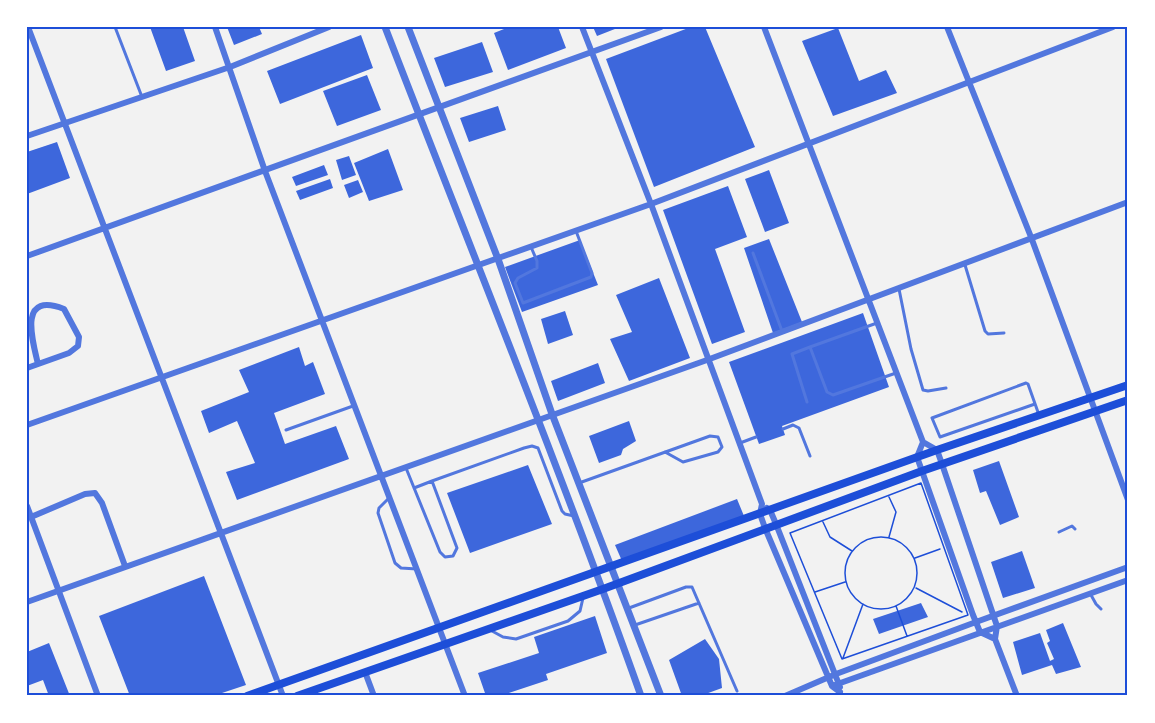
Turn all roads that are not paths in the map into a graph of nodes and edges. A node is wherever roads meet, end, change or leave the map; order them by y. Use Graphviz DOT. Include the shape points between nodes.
graph roads {
  1 [pos="28,27"];
  2 [pos="115,27"];
  3 [pos="215,27"];
  4 [pos="329,27"];
  5 [pos="385,27"];
  6 [pos="408,27"];
  7 [pos="582,27"];
  8 [pos="661,27"];
  9 [pos="764,27"];
  10 [pos="947,27"];
  11 [pos="1113,27"];
  12 [pos="592,52"];
  13 [pos="230,67"];
  14 [pos="971,83"];
  15 [pos="142,97"];
  16 [pos="440,108"];
  17 [pos="419,114"];
  18 [pos="65,123"];
  19 [pos="27,136"];
  20 [pos="809,142"];
  21 [pos="265,171"];
  22 [pos="1128,202"];
  23 [pos="651,204"];
  24 [pos="104,227"];
  25 [pos="576,231"];
  26 [pos="1031,237"];
  27 [pos="531,247"];
  28 [pos="753,253"];
  29 [pos="27,256"];
  30 [pos="498,259"];
  31 [pos="965,263"];
  32 [pos="478,266"];
  33 [pos="898,287"];
  34 [pos="869,298"];
  35 [pos="322,319"];
  36 [pos="878,323"];
  37 [pos="782,331"];
  38 [pos="1004,333"];
  39 [pos="810,347"];
  40 [pos="707,360"];
  41 [pos="38,364"];
  42 [pos="27,368"];
  43 [pos="896,373"];
  44 [pos="161,377"];
  45 [pos="1128,386"];
  46 [pos="946,388"];
  47 [pos="1090,398"];
  48 [pos="1128,400"];
  49 [pos="807,402"];
  50 [pos="1035,404"];
  51 [pos="355,405"];
  52 [pos="1095,411"];
  53 [pos="552,414"];
  54 [pos="1040,416"];
  55 [pos="538,419"];
  56 [pos="27,425"];
  57 [pos="783,429"];
  58 [pos="286,430"];
  59 [pos="756,437"];
  60 [pos="923,442"];
  61 [pos="739,443"];
  62 [pos="937,450"];
  63 [pos="665,453"];
  64 [pos="810,456"];
  65 [pos="917,457"];
  66 [pos="942,464"];
  67 [pos="405,467"];
  68 [pos="922,471"];
  69 [pos="382,475"];
  70 [pos="432,481"];
  71 [pos="579,483"];
  72 [pos="414,488"];
  73 [pos="390,496"];
  74 [pos="1128,500"];
  75 [pos="762,504"];
  76 [pos="27,506"];
  77 [pos="770,510"];
  78 [pos="760,514"];
  79 [pos="575,516"];
  80 [pos="31,517"];
  81 [pos="776,524"];
  82 [pos="765,528"];
  83 [pos="1075,529"];
  84 [pos="1059,532"];
  85 [pos="220,533"];
  86 [pos="611,566"];
  87 [pos="124,567"];
  88 [pos="1128,567"];
  89 [pos="417,569"];
  90 [pos="596,572"];
  91 [pos="1128,580"];
  92 [pos="618,583"];
  93 [pos="603,589"];
  94 [pos="59,590"];
  95 [pos="1090,593"];
  96 [pos="583,596"];
  97 [pos="806,599"];
  98 [pos="27,602"];
  99 [pos="699,603"];
  100 [pos="797,603"];
  101 [pos="627,609"];
  102 [pos="1101,609"];
  103 [pos="994,615"];
  104 [pos="976,622"];
  105 [pos="634,626"];
  106 [pos="998,626"];
  107 [pos="438,627"];
  108 [pos="488,629"];
  109 [pos="980,632"];
  110 [pos="995,639"];
  111 [pos="444,644"];
  112 [pos="365,672"];
  113 [pos="836,674"];
  114 [pos="828,677"];
  115 [pos="840,683"];
  116 [pos="279,684"];
  117 [pos="832,687"];
  118 [pos="737,691"];
  119 [pos="841,694"];
  120 [pos="98,696"];
  121 [pos="247,696"];
  122 [pos="283,696"];
  123 [pos="297,696"];
  124 [pos="374,696"];
  125 [pos="465,696"];
  126 [pos="641,696"];
  127 [pos="661,696"];
  128 [pos="785,696"];
  129 [pos="1017,696"];
  1 -- 18 [label="street"];
  2 -- 15 [label="lane"];
  3 -- 13 [label="street"];
  4 -- 13 [label="street"];
  5 -- 17 [label="street"];
  6 -- 16 [label="street"];
  7 -- 12 [label="street"];
  8 -- 12 [label="street"];
  9 -- 20 [label="street"];
  10 -- 14 [label="street"];
  11 -- 14 [label="street"];
  12 -- 16 [label="street"];
  12 -- 23 [label="street"];
  13 -- 15 [label="street"];
  13 -- 21 [label="street"];
  14 -- 20 [label="street"];
  14 -- 26 [label="street"];
  15 -- 18 [label="street"];
  16 -- 17 [label="street"];
  16 -- 30 [label="street"];
  17 -- 21 [label="street"];
  17 -- 32 [label="street"];
  18 -- 19 [label="street"];
  18 -- 24 [label="street"];
  20 -- 23 [label="street"];
  20 -- 34 [label="street"];
  21 -- 24 [label="street"];
  21 -- 35 [label="street"];
  22 -- 26 [label="street"];
  23 -- 25 [label="street"];
  23 -- 40 [label="street"];
  24 -- 29 [label="street"];
  24 -- 44 [label="street"];
  25 -- 27 [label="street"];
  25 -- 27 [label="lane" via="591,277 523,303 515,283 537,268"];
  26 -- 31 [label="street"];
  26 -- 47 [label="street"];
  27 -- 30 [label="street"];
  28 -- 37 [label="lane"];
  30 -- 32 [label="street"];
  30 -- 53 [label="street"];
  31 -- 33 [label="street"];
  31 -- 38 [label="lane" via="985,331"];
  32 -- 35 [label="street"];
  32 -- 55 [label="street"];
  33 -- 34 [label="street"];
  33 -- 46 [label="lane" via="923,390"];
  34 -- 36 [label="street"];
  34 -- 37 [label="street"];
  35 -- 44 [label="street"];
  35 -- 51 [label="street"];
  36 -- 39 [label="lane"];
  36 -- 43 [label="street"];
  37 -- 40 [label="street"];
  39 -- 43 [label="lane" via="829,394"];
  39 -- 49 [label="lane" via="792,354"];
  40 -- 53 [label="street"];
  40 -- 61 [label="street"];
  41 -- 41 [label="street" via="69,353 80,342 64,309 47,305 32,314 29,328"];
  41 -- 42 [label="street"];
  43 -- 60 [label="street"];
  44 -- 56 [label="street"];
  44 -- 85 [label="street"];
  45 -- 47 [label="main road"];
  47 -- 52 [label="street"];
  47 -- 54 [label="main road"];
  48 -- 52 [label="main road"];
  50 -- 50 [label="lane" via="1028,384 1023,384 932,418 940,437"];
  50 -- 54 [label="lane"];
  51 -- 58 [label="lane"];
  51 -- 69 [label="street"];
  52 -- 66 [label="main road"];
  52 -- 74 [label="street"];
  53 -- 55 [label="street"];
  53 -- 71 [label="street"];
  54 -- 62 [label="main road"];
  55 -- 67 [label="street"];
  55 -- 79 [label="street"];
  57 -- 64 [label="lane" via="793,425 799,428"];
  59 -- 61 [label="lane"];
  60 -- 62 [label="street"];
  60 -- 65 [label="street"];
  61 -- 75 [label="street"];
  62 -- 65 [label="main road"];
  62 -- 66 [label="street"];
  63 -- 63 [label="lane" via="710,436 718,437 722,447 718,452 683,462"];
  63 -- 71 [label="lane"];
  65 -- 68 [label="street"];
  65 -- 77 [label="main road"];
  66 -- 68 [label="main road"];
  66 -- 103 [label="street"];
  67 -- 69 [label="street"];
  67 -- 72 [label="lane"];
  68 -- 81 [label="main road"];
  68 -- 104 [label="street"];
  69 -- 73 [label="street"];
  69 -- 85 [label="street"];
  70 -- 72 [label="lane"];
  70 -- 72 [label="lane" via="457,545 450,557 440,552"];
  70 -- 79 [label="lane" via="535,446 562,511"];
  71 -- 86 [label="street"];
  73 -- 89 [label="street"];
  73 -- 89 [label="lane" via="378,513 394,559 401,568"];
  75 -- 77 [label="street"];
  75 -- 78 [label="street"];
  76 -- 80 [label="street"];
  77 -- 78 [label="main road"];
  77 -- 81 [label="street"];
  78 -- 82 [label="street"];
  78 -- 86 [label="main road"];
  79 -- 90 [label="street"];
  80 -- 87 [label="street" via="95,493"];
  80 -- 94 [label="street"];
  81 -- 82 [label="main road"];
  81 -- 97 [label="street"];
  82 -- 92 [label="main road"];
  82 -- 100 [label="street"];
  83 -- 84 [label="lane" via="1072,526"];
  85 -- 87 [label="street"];
  85 -- 116 [label="street"];
  86 -- 90 [label="main road"];
  86 -- 92 [label="street"];
  87 -- 94 [label="street"];
  88 -- 103 [label="street"];
  89 -- 107 [label="street"];
  90 -- 93 [label="street"];
  90 -- 107 [label="main road"];
  91 -- 95 [label="street"];
  92 -- 93 [label="main road"];
  92 -- 101 [label="street"];
  93 -- 96 [label="main road"];
  93 -- 126 [label="street"];
  94 -- 98 [label="street"];
  94 -- 120 [label="street"];
  95 -- 102 [label="lane"];
  95 -- 106 [label="street"];
  96 -- 108 [label="main road"];
  96 -- 108 [label="lane" via="580,611 573,618 524,636 506,638"];
  97 -- 100 [label="street"];
  97 -- 113 [label="street"];
  99 -- 101 [label="lane" via="689,587"];
  99 -- 105 [label="lane"];
  99 -- 118 [label="lane"];
  100 -- 114 [label="street"];
  101 -- 105 [label="street"];
  103 -- 104 [label="street"];
  103 -- 106 [label="street"];
  104 -- 109 [label="street"];
  104 -- 113 [label="street"];
  105 -- 127 [label="street"];
  106 -- 109 [label="street"];
  106 -- 110 [label="street"];
  107 -- 111 [label="street"];
  107 -- 116 [label="main road"];
  108 -- 111 [label="main road"];
  109 -- 110 [label="street"];
  109 -- 115 [label="street"];
  110 -- 129 [label="street"];
  111 -- 112 [label="main road"];
  111 -- 125 [label="street"];
  112 -- 123 [label="main road"];
  112 -- 124 [label="street"];
  113 -- 114 [label="street"];
  113 -- 115 [label="street"];
  114 -- 117 [label="street"];
  114 -- 128 [label="street"];
  115 -- 117 [label="street"];
  115 -- 119 [label="street"];
  116 -- 121 [label="main road"];
  116 -- 122 [label="street"];
  117 -- 119 [label="street"];
}
